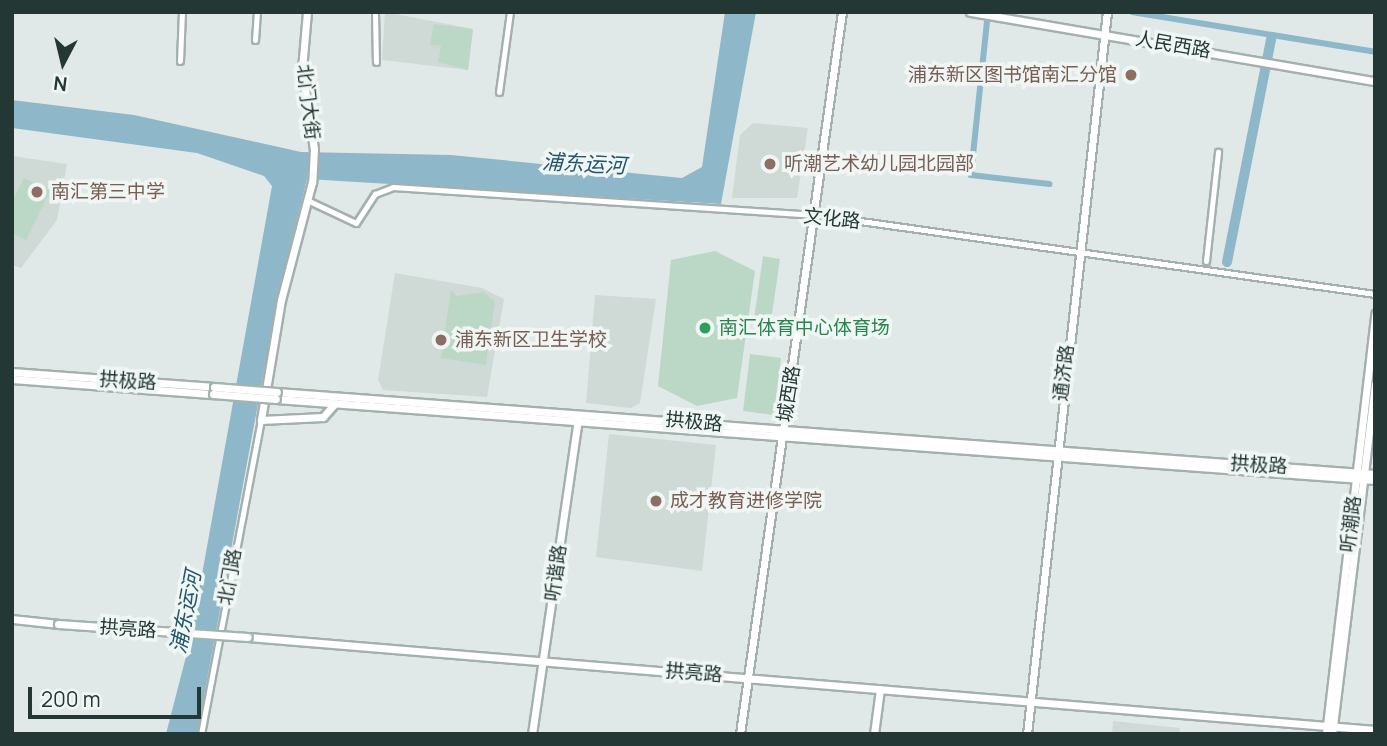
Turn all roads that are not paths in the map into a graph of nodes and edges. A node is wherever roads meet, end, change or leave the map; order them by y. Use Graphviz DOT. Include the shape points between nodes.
graph roads {
  1 [pos="182,12"];
  2 [pos="257,12"];
  3 [pos="307,12"];
  4 [pos="375,12"];
  5 [pos="510,12"];
  6 [pos="842,12"];
  7 [pos="970,12"];
  8 [pos="1107,14"];
  9 [pos="1105,33"];
  10 [pos="255,40"];
  11 [pos="180,61"];
  12 [pos="376,62"];
  13 [pos="1375,81"];
  14 [pos="499,92"];
  15 [pos="314,149"];
  16 [pos="1218,152"];
  17 [pos="307,200"];
  18 [pos="814,215"];
  19 [pos="1078,256"];
  20 [pos="1206,261"];
  21 [pos="1375,294"];
  22 [pos="1375,314"];
  23 [pos="12,372"];
  24 [pos="12,379"];
  25 [pos="1375,385"];
  26 [pos="214,391"];
  27 [pos="277,395"];
  28 [pos="335,403"];
  29 [pos="579,417"];
  30 [pos="261,420"];
  31 [pos="783,433"];
  32 [pos="1055,453"];
  33 [pos="1375,474"];
  34 [pos="1360,476"];
  35 [pos="1375,480"];
  36 [pos="12,619"];
  37 [pos="543,660"];
  38 [pos="748,677"];
  39 [pos="880,689"];
  40 [pos="1031,701"];
  41 [pos="1330,730"];
  42 [pos="1375,730"];
  43 [pos="201,734"];
  44 [pos="532,734"];
  45 [pos="740,734"];
  46 [pos="874,734"];
  47 [pos="1027,734"];
  1 -- 11 [label="street"];
  2 -- 10 [label="street"];
  3 -- 15 [label="street, 北门大街" via="302,72"];
  4 -- 12 [label="street"];
  5 -- 14 [label="street"];
  6 -- 18 [label="street, 城西路"];
  7 -- 9 [label="street, 人民西路"];
  8 -- 9 [label="street, 通济路"];
  9 -- 13 [label="street, 人民西路"];
  9 -- 19 [label="street, 通济路"];
  15 -- 17 [label="street, 北门路"];
  16 -- 20 [label="street"];
  17 -- 18 [label="street, 文化路" via="356,223 378,191 393,187"];
  17 -- 30 [label="street, 北门路"];
  18 -- 19 [label="street, 文化路"];
  18 -- 31 [label="street, 城西路"];
  19 -- 21 [label="street, 文化路"];
  19 -- 32 [label="street, 通济路"];
  22 -- 34 [label="street, 听潮路"];
  23 -- 26 [label="street, 拱极路"];
  24 -- 26 [label="street, 拱极路"];
  25 -- 34 [label="street, 听潮路"];
  26 -- 27 [label="street, 拱极路, bridge"];
  27 -- 28 [label="street, 拱极路"];
  27 -- 29 [label="street, 拱极路"];
  28 -- 29 [label="street, 拱极路"];
  28 -- 30 [label="street" via="323,417"];
  29 -- 31 [label="street, 拱极路"];
  29 -- 37 [label="street, 听谐路"];
  30 -- 43 [label="street, 北门路"];
  31 -- 32 [label="street, 拱极路"];
  31 -- 38 [label="street, 城西路"];
  32 -- 34 [label="street, 拱极路"];
  32 -- 40 [label="street, 通济路"];
  33 -- 34 [label="street, 拱极路"];
  34 -- 35 [label="street, 拱极路"];
  34 -- 41 [label="street, 听潮路"];
  36 -- 37 [label="street, 拱亮路, bridge"];
  37 -- 38 [label="street, 拱亮路"];
  37 -- 44 [label="street, 听谐路"];
  38 -- 39 [label="street, 拱亮路"];
  38 -- 45 [label="street, 城西路"];
  39 -- 40 [label="street, 拱亮路"];
  39 -- 46 [label="street"];
  40 -- 41 [label="street, 拱亮路"];
  40 -- 47 [label="street, 通济路"];
  41 -- 42 [label="street, 拱亮路"];
}
